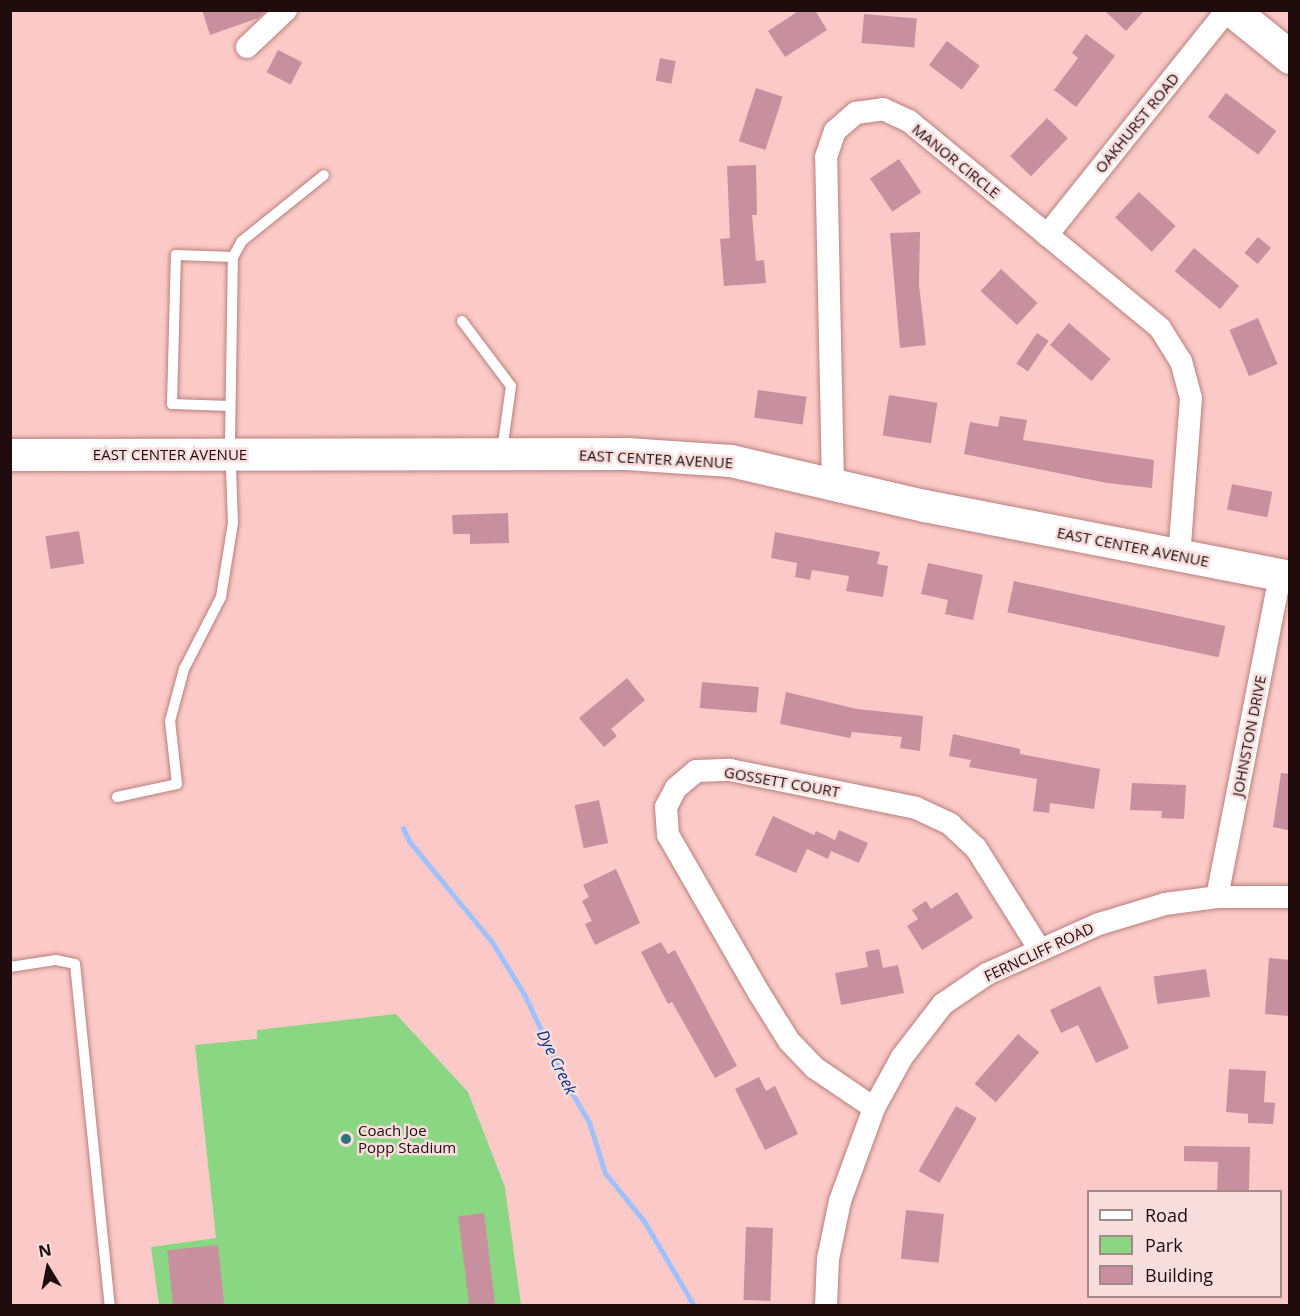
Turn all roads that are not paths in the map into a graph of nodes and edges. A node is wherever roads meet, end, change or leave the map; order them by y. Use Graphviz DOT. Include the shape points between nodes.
graph roads {
  1 [pos="286,10"];
  2 [pos="1227,10"];
  3 [pos="1232,10"];
  4 [pos="247,47"];
  5 [pos="1290,57"];
  6 [pos="324,176"];
  7 [pos="1047,235"];
  8 [pos="233,257"];
  9 [pos="462,321"];
  10 [pos="230,406"];
  11 [pos="502,454"];
  12 [pos="10,455"];
  13 [pos="232,455"];
  14 [pos="833,484"];
  15 [pos="1179,556"];
  16 [pos="1285,576"];
  17 [pos="117,797"];
  18 [pos="1217,897"];
  19 [pos="1290,897"];
  20 [pos="1040,950"];
  21 [pos="10,967"];
  22 [pos="874,1108"];
  23 [pos="110,1305"];
  24 [pos="826,1305"];
  1 -- 4 [label="street"];
  2 -- 7 [label="street, OAKHURST ROAD"];
  3 -- 5 [label="main road"];
  6 -- 8 [label="lane" via="242,241"];
  7 -- 14 [label="street, MANOR CIRCLE" via="909,121 884,109 856,113 835,131 826,157"];
  7 -- 15 [label="street, MANOR CIRCLE" via="1160,328 1181,361 1191,398"];
  8 -- 10 [label="lane"];
  8 -- 10 [label="lane" via="176,255 172,404"];
  9 -- 11 [label="lane" via="511,386"];
  10 -- 13 [label="lane"];
  11 -- 13 [label="street, EAST CENTER AVENUE"];
  11 -- 14 [label="street, EAST CENTER AVENUE" via="627,454 731,461"];
  12 -- 13 [label="street, EAST CENTER AVENUE"];
  13 -- 17 [label="lane" via="233,523 221,597 184,669 170,722 177,784"];
  14 -- 15 [label="street, EAST CENTER AVENUE"];
  15 -- 16 [label="street, EAST CENTER AVENUE"];
  16 -- 18 [label="street, JOHNSTON DRIVE"];
  18 -- 19 [label="street, FERNCLIFF ROAD"];
  18 -- 20 [label="street, FERNCLIFF ROAD" via="1166,904 1099,924"];
  20 -- 22 [label="street, FERNCLIFF ROAD" via="987,974 943,1004 902,1057"];
  20 -- 22 [label="street, GOSSETT COURT" via="976,848 950,824 916,808 730,770 696,771 676,788 666,807 668,835 759,993 789,1041 815,1068"];
  21 -- 23 [label="lane" via="56,960 75,964"];
  22 -- 24 [label="street, FERNCLIFF ROAD" via="840,1201 828,1259"];
}
